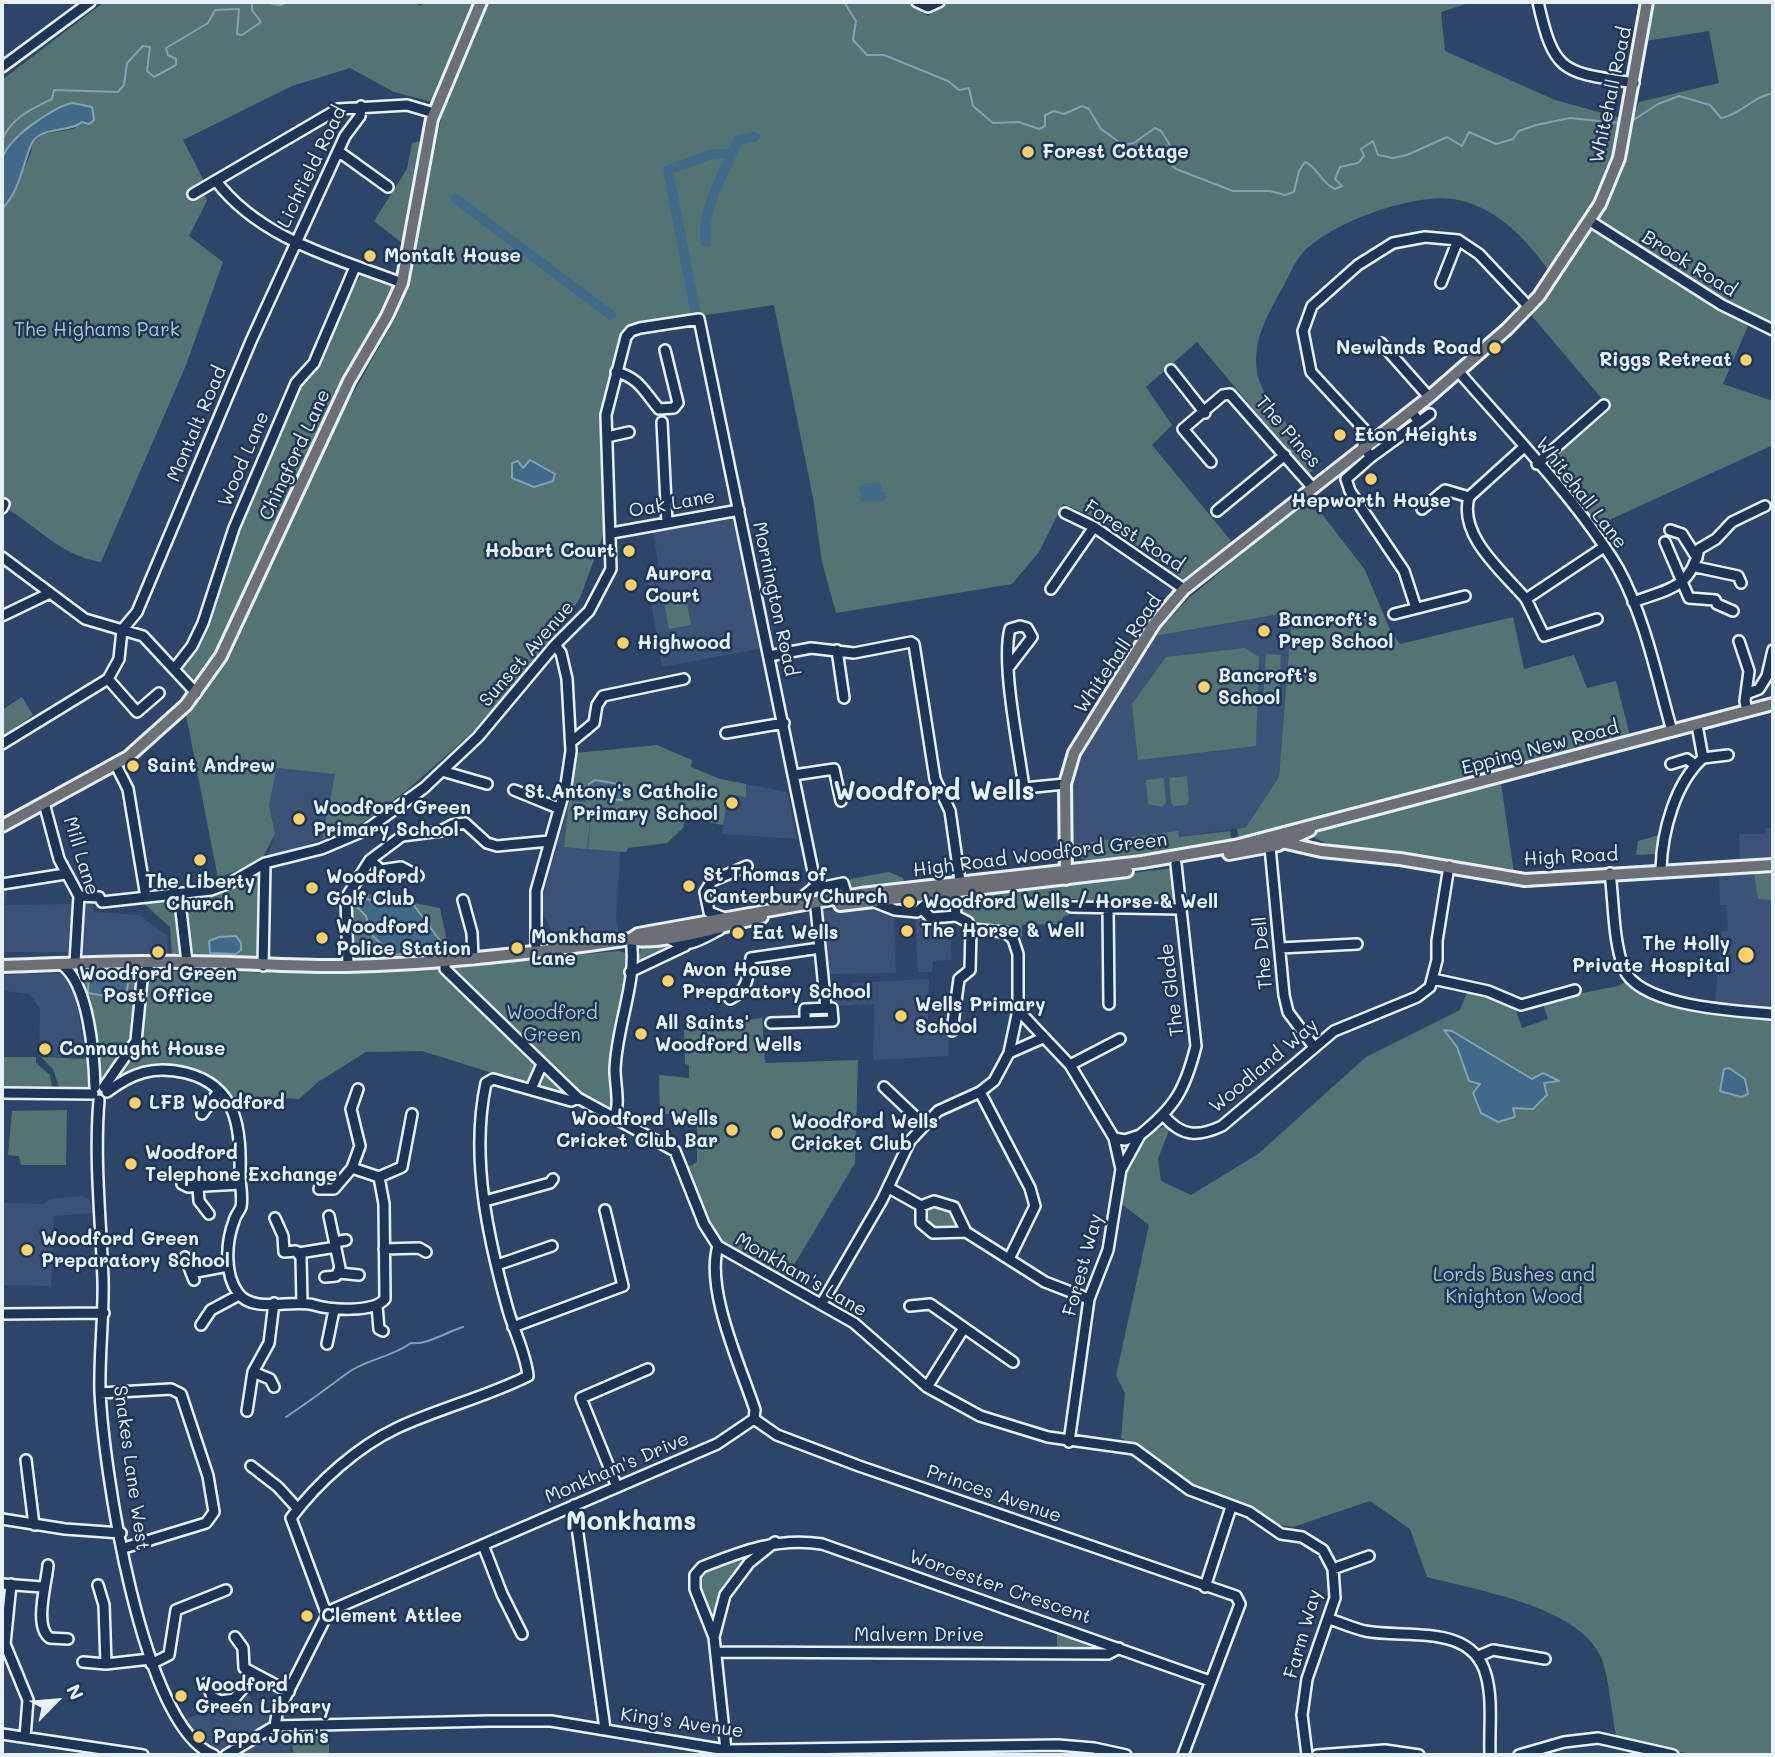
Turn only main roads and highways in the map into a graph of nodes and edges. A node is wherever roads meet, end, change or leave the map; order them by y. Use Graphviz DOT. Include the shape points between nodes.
graph roads {
  1 [pos="481,2"];
  2 [pos="1647,2"];
  3 [pos="1773,704"];
  4 [pos="1316,825"];
  5 [pos="2,826"];
  6 [pos="1300,836"];
  7 [pos="1286,837"];
  8 [pos="1331,852"];
  9 [pos="1773,865"];
  10 [pos="1066,874"];
  11 [pos="957,887"];
  12 [pos="728,920"];
  13 [pos="631,939"];
  14 [pos="2,966"];
  1 -- 5 [label="main road, Chingford Lane" via="434,113 402,283 349,381 221,656 196,693 160,731 116,765"];
  2 -- 10 [label="main road, Whitehall Road" via="1619,158 1590,221 1530,307 1429,397 1184,589 1154,624 1074,753 1065,784"];
  3 -- 4 [label="main road, Epping New Road"];
  4 -- 6 [label="main road, Epping New Road"];
  4 -- 7 [label="main road, Epping New Road"];
  6 -- 7 [label="main road, Epping New Road"];
  6 -- 8 [label="main road, High Road"];
  7 -- 8 [label="main road, High Road"];
  7 -- 10 [label="main road, High Road Woodford Green"];
  7 -- 10 [label="main road, High Road Woodford Green" via="1270,847 1175,864"];
  8 -- 9 [label="main road, High Road" via="1525,880"];
  10 -- 11 [label="main road, High Road Woodford Green"];
  11 -- 12 [label="main road, High Road Woodford Green"];
  11 -- 12 [label="main road, High Road Woodford Green" via="845,897"];
  12 -- 13 [label="main road, High Road Woodford Green" via="638,934"];
  12 -- 13 [label="main road, High Road Woodford Green" via="667,937 641,942"];
  13 -- 14 [label="main road, High Road Woodford Green" via="445,962"];
}
